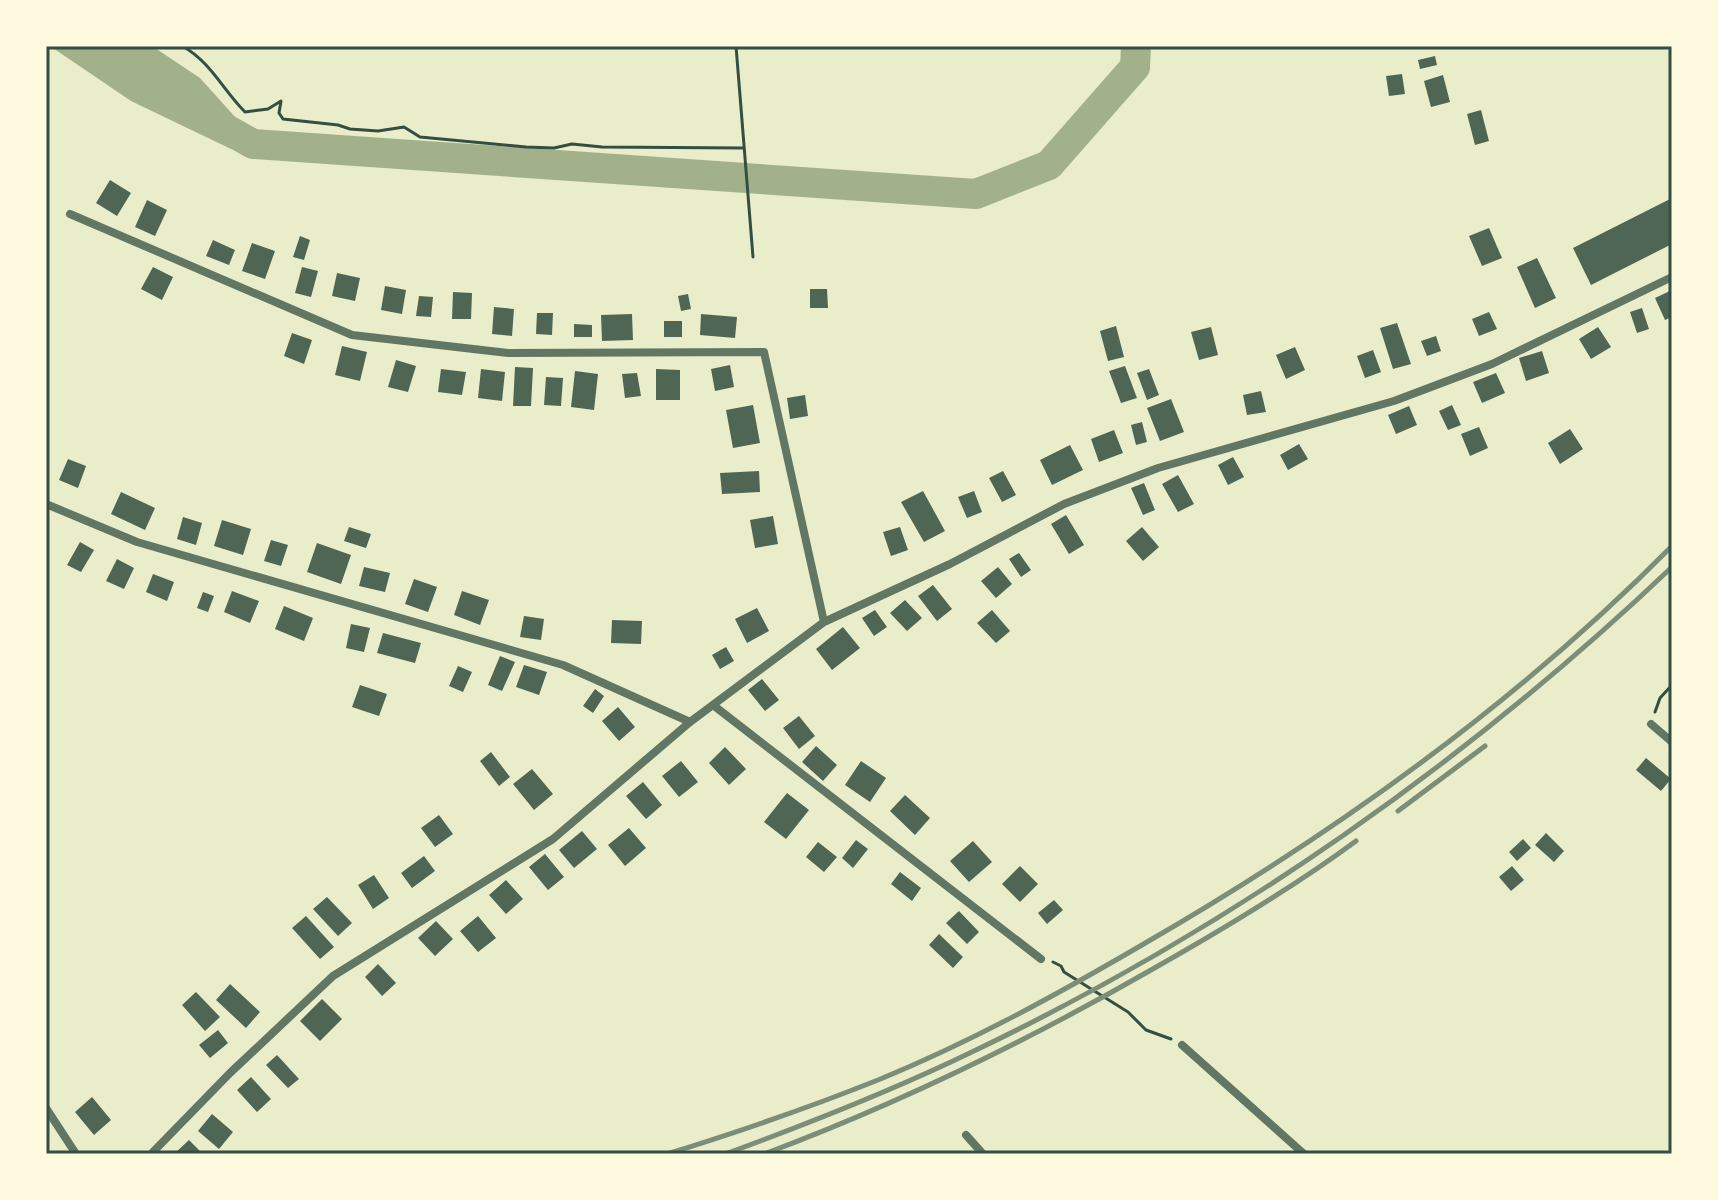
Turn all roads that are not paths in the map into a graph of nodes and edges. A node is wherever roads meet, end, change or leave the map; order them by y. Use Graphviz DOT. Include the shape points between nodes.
graph roads {
  1 [pos="70,214"];
  2 [pos="1672,277"];
  3 [pos="46,504"];
  4 [pos="824,622"];
  5 [pos="713,705"];
  6 [pos="690,722"];
  7 [pos="1651,724"];
  8 [pos="1672,742"];
  9 [pos="1041,959"];
  10 [pos="1182,1045"];
  11 [pos="46,1108"];
  12 [pos="966,1135"];
  13 [pos="76,1154"];
  14 [pos="151,1154"];
  15 [pos="983,1154"];
  16 [pos="1304,1154"];
  1 -- 4 [label="street" via="352,335 508,353 764,352"];
  2 -- 4 [label="street" via="1492,364 1394,401 1158,468 1064,504"];
  3 -- 6 [label="street" via="137,542 563,665"];
  4 -- 5 [label="street"];
  5 -- 6 [label="street"];
  5 -- 9 [label="street"];
  6 -- 14 [label="street" via="553,839 333,976"];
  7 -- 8 [label="street"];
  10 -- 16 [label="street"];
  11 -- 13 [label="street"];
  12 -- 15 [label="street"];
}
